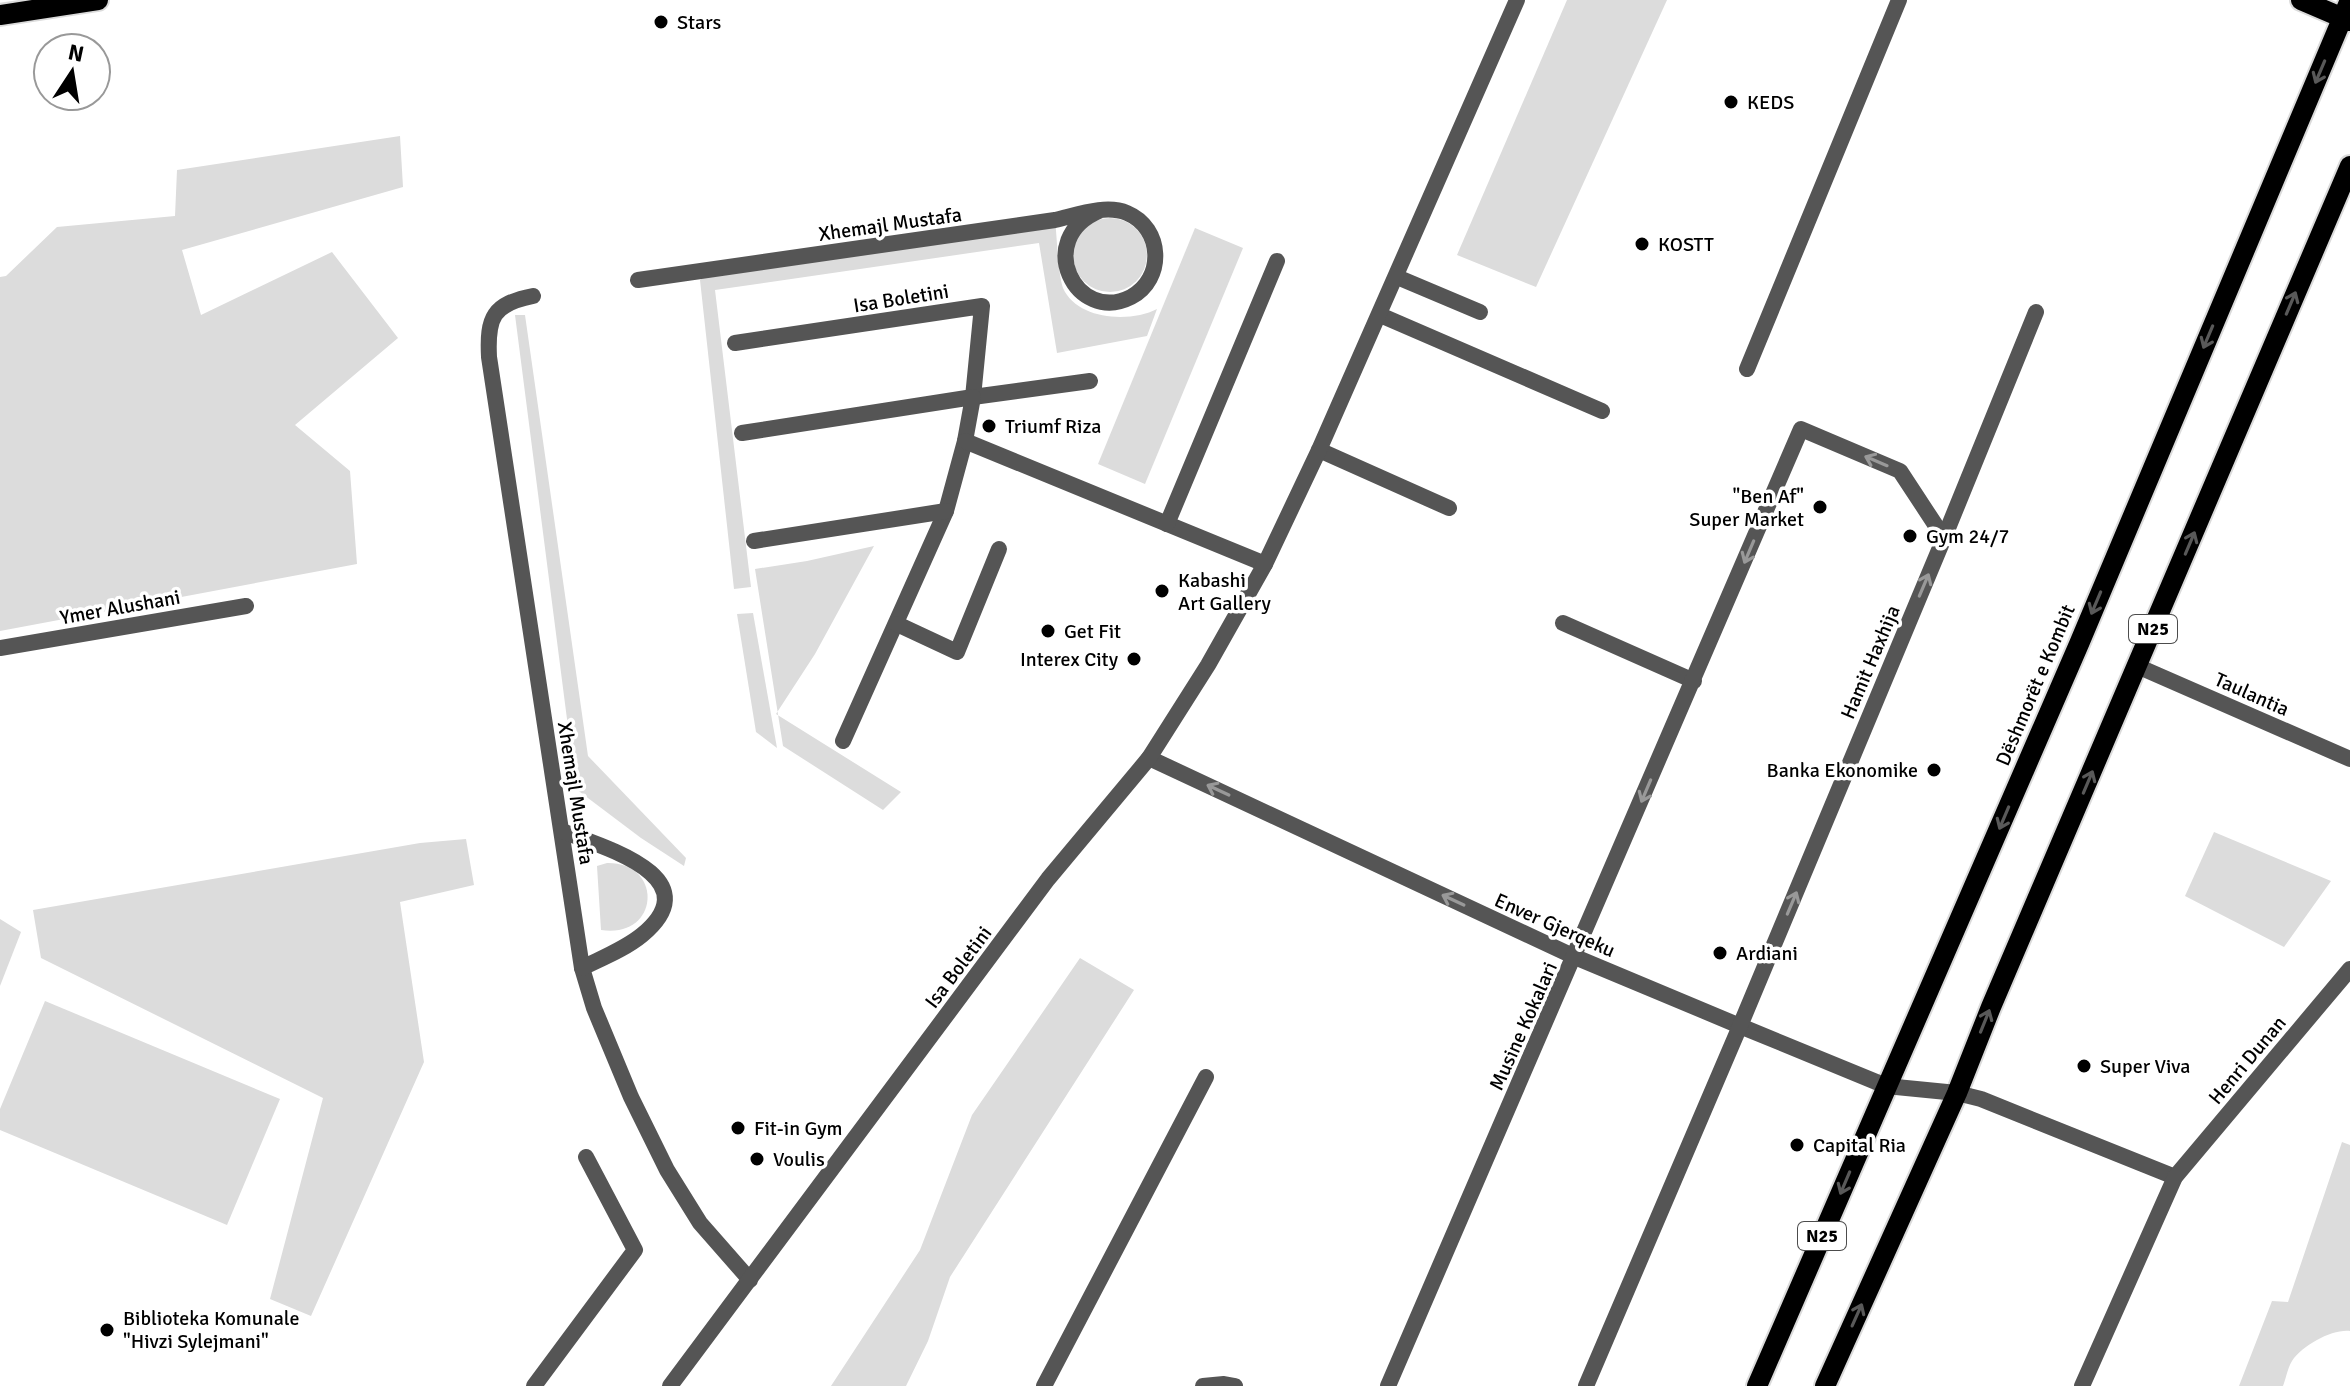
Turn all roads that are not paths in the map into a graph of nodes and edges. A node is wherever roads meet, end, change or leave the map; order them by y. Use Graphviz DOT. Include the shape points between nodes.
graph roads {
  1 [pos="98,0"];
  2 [pos="1517,0"];
  3 [pos="1899,0"];
  4 [pos="2301,0"];
  5 [pos="2348,13"];
  6 [pos="0,15"];
  7 [pos="2350,166"];
  8 [pos="1099,211"];
  9 [pos="1277,261"];
  10 [pos="1397,277"];
  11 [pos="638,280"];
  12 [pos="533,296"];
  13 [pos="1480,312"];
  14 [pos="2036,312"];
  15 [pos="1380,315"];
  16 [pos="735,343"];
  17 [pos="1747,369"];
  18 [pos="1090,381"];
  19 [pos="973,397"];
  20 [pos="1602,411"];
  21 [pos="742,433"];
  22 [pos="965,441"];
  23 [pos="1319,450"];
  24 [pos="1449,508"];
  25 [pos="946,511"];
  26 [pos="1167,524"];
  27 [pos="1944,538"];
  28 [pos="754,541"];
  29 [pos="999,549"];
  30 [pos="1265,564"];
  31 [pos="246,606"];
  32 [pos="1563,623"];
  33 [pos="897,624"];
  34 [pos="0,648"];
  35 [pos="2137,666"];
  36 [pos="1694,681"];
  37 [pos="843,741"];
  38 [pos="1149,758"];
  39 [pos="2350,759"];
  40 [pos="562,831"];
  41 [pos="1575,957"];
  42 [pos="582,968"];
  43 [pos="2350,969"];
  44 [pos="1740,1026"];
  45 [pos="1206,1077"];
  46 [pos="1886,1086"];
  47 [pos="1957,1093"];
  48 [pos="586,1157"];
  49 [pos="2175,1177"];
  50 [pos="750,1280"];
  51 [pos="534,1386"];
  52 [pos="670,1386"];
  53 [pos="1044,1386"];
  54 [pos="1203,1386"];
  55 [pos="1235,1386"];
  56 [pos="1388,1386"];
  57 [pos="1586,1386"];
  58 [pos="1757,1386"];
  59 [pos="1825,1386"];
  60 [pos="2082,1386"];
  1 -- 6 [label="main road"];
  2 -- 10 [label="street, Isa Boletini"];
  3 -- 17 [label="street"];
  4 -- 5 [label="main road"];
  5 -- 46 [label="main road, Dëshmorët e Kombit / N25, one-way"];
  35 -- 7 [label="main road, N25, one-way"];
  8 -- 8 [label="street, Xhemajl Mustafa" via="1074,228 1064,256 1074,285 1085,295 1115,302 1130,298 1151,278 1156,247 1141,222 1113,210"];
  8 -- 11 [label="street, Xhemajl Mustafa"];
  9 -- 26 [label="street"];
  10 -- 13 [label="street"];
  10 -- 15 [label="street, Isa Boletini"];
  12 -- 40 [label="street, Xhemajl Mustafa" via="509,301 498,310 489,323 488,338"];
  14 -- 27 [label="street, Hamit Haxhija"];
  15 -- 20 [label="street"];
  15 -- 23 [label="street, Isa Boletini"];
  16 -- 19 [label="street, Isa Boletini" via="982,306"];
  18 -- 19 [label="street"];
  19 -- 21 [label="street"];
  19 -- 22 [label="street, Isa Boletini"];
  22 -- 25 [label="street, Isa Boletini"];
  22 -- 26 [label="street"];
  23 -- 24 [label="street"];
  23 -- 30 [label="street, Isa Boletini"];
  25 -- 28 [label="street"];
  25 -- 33 [label="street, Isa Boletini"];
  26 -- 30 [label="street"];
  27 -- 36 [label="street, Musine Kokalari, one-way" via="1900,471 1801,429"];
  44 -- 27 [label="street, Hamit Haxhija, one-way"];
  29 -- 33 [label="street" via="957,652"];
  30 -- 38 [label="street, Isa Boletini"];
  31 -- 34 [label="street, Ymer Alushani"];
  32 -- 36 [label="street"];
  33 -- 37 [label="street, Isa Boletini"];
  35 -- 39 [label="street, Taulantia"];
  47 -- 35 [label="main road, N25, one-way"];
  36 -- 41 [label="street, Musine Kokalari, one-way"];
  41 -- 38 [label="street, Enver Gjerqeku, one-way"];
  38 -- 50 [label="street, Isa Boletini" via="1048,879"];
  40 -- 42 [label="street, Xhemajl Mustafa"];
  40 -- 42 [label="street" via="642,865 658,878 664,892 663,907 640,937"];
  41 -- 44 [label="street, Enver Gjerqeku"];
  41 -- 56 [label="street, Musine Kokalari"];
  42 -- 50 [label="street, Xhemajl Mustafa" via="625,1085 667,1170 700,1223"];
  43 -- 49 [label="street, Henri Dunan"];
  44 -- 46 [label="street, Enver Gjerqeku"];
  44 -- 57 [label="street, Hamit Haxhija"];
  45 -- 53 [label="street"];
  46 -- 47 [label="street, Enver Gjerqeku"];
  46 -- 58 [label="main road, Dëshmorët e Kombit / N25, one-way"];
  47 -- 49 [label="street, Enver Gjerqeku"];
  59 -- 47 [label="main road, N25, one-way"];
  48 -- 51 [label="street" via="635,1250"];
  49 -- 60 [label="street, Henri Dunan"];
  50 -- 52 [label="street, Isa Boletini"];
  54 -- 55 [label="street"];
}
